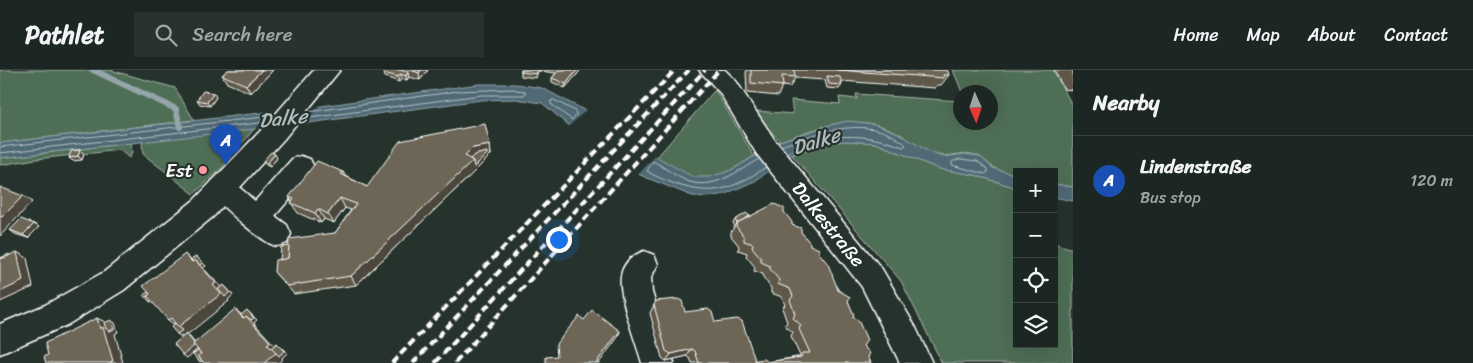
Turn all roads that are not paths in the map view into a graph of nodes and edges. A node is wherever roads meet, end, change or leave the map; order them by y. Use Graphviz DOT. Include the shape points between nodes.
graph roads {
  1 [pos="328,70"];
  2 [pos="711,70"];
  3 [pos="735,79"];
  4 [pos="300,168"];
  5 [pos="221,189"];
  6 [pos="644,264"];
  7 [pos="0,339"];
  8 [pos="658,363"];
  9 [pos="916,363"];
  1 -- 5 [label="main road"];
  2 -- 3 [label="main road, Dalkestraße"];
  3 -- 9 [label="main road, Dalkestraße" via="765,146 872,278"];
  4 -- 5 [label="main road" via="267,226"];
  5 -- 7 [label="main road" via="204,208 114,281 56,315"];
  6 -- 8 [label="main road" via="636,275 636,292"];
}
